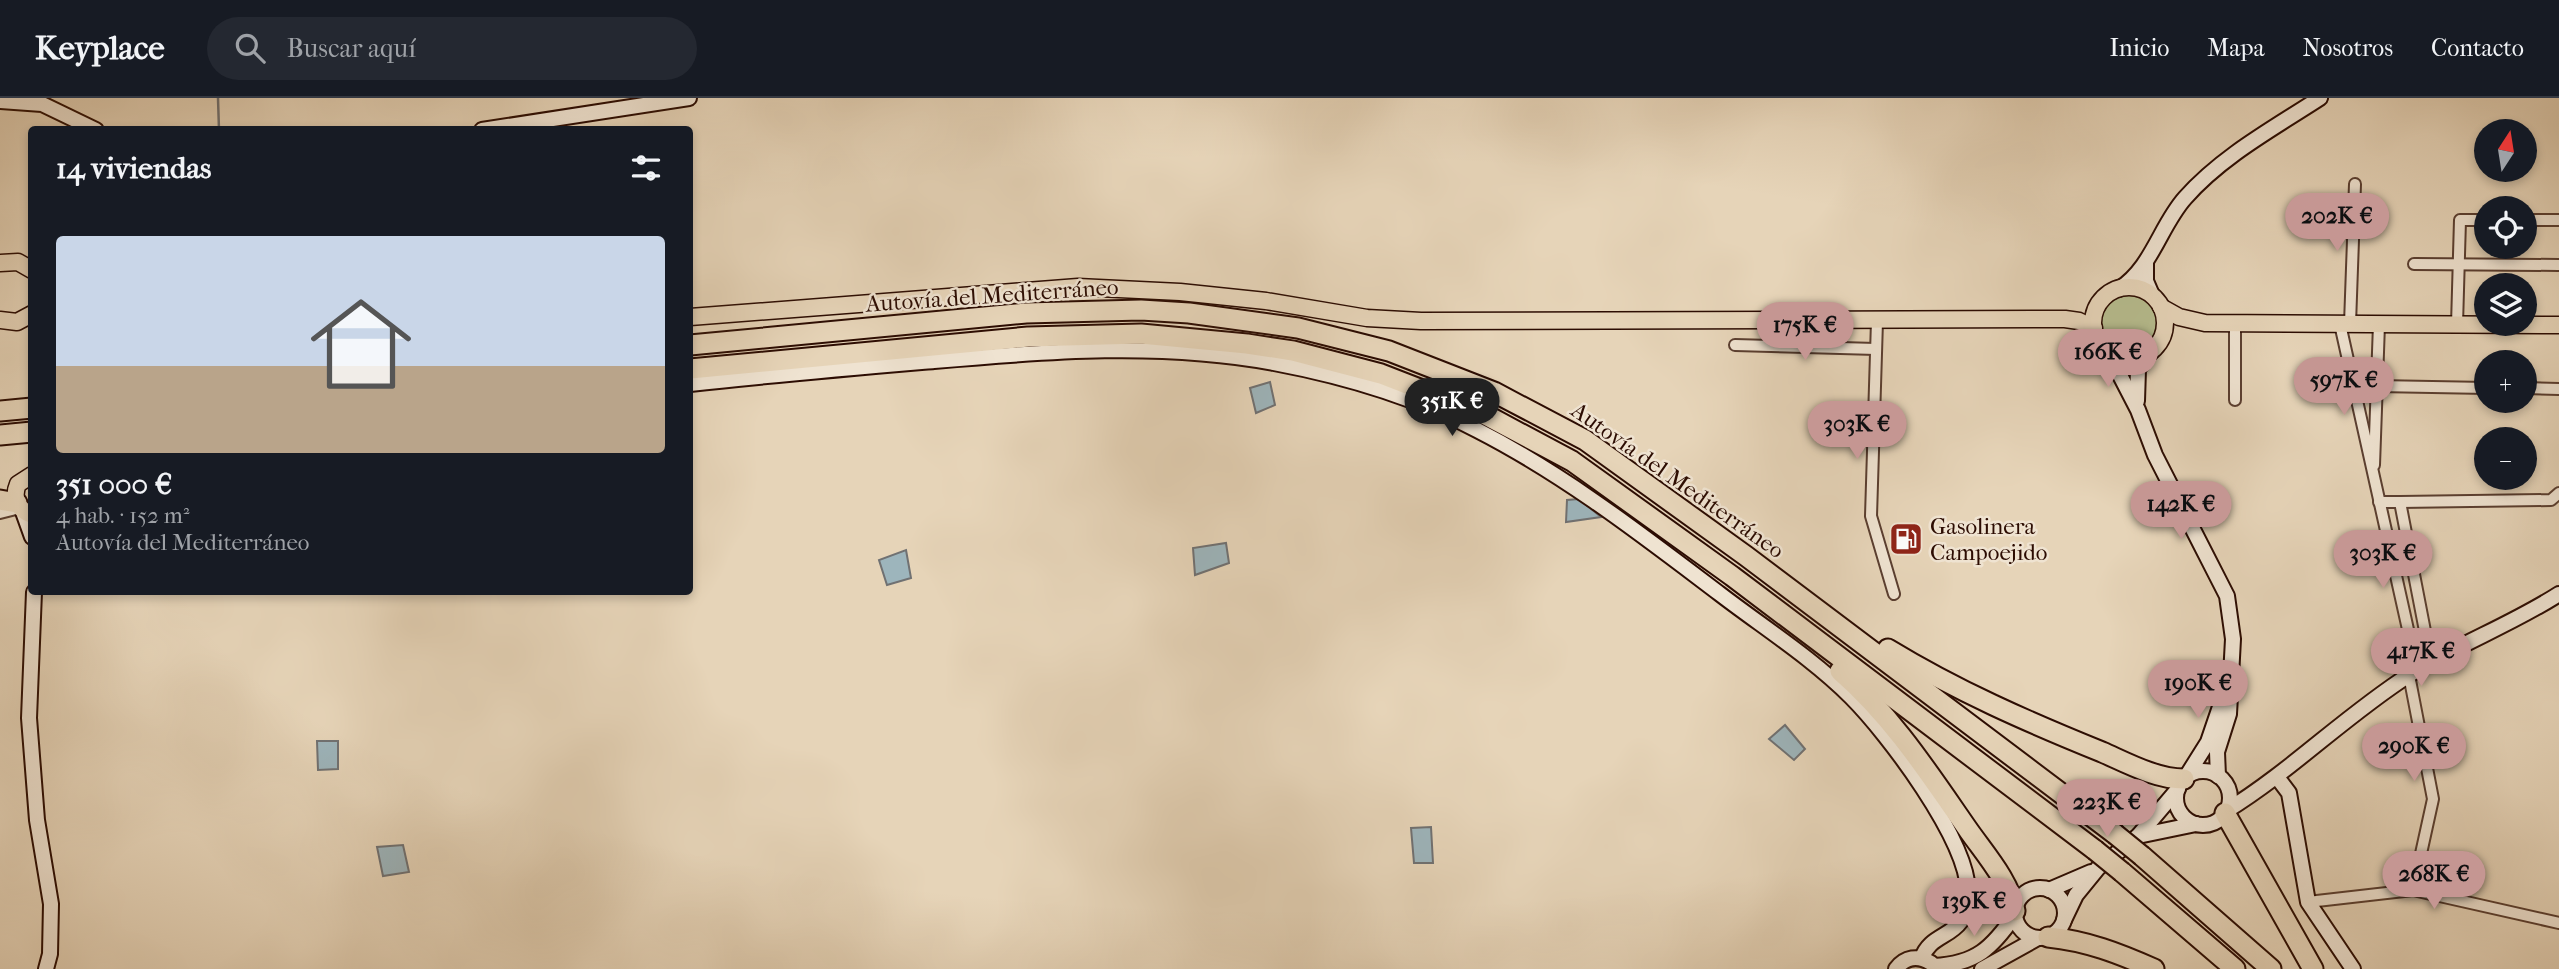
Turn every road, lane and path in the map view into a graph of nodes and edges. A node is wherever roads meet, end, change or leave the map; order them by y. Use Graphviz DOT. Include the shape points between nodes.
graph roads {
  1 [pos="689,98"];
  2 [pos="2320,98"];
  3 [pos="0,101"];
  4 [pos="88,126"];
  5 [pos="508,126"];
  6 [pos="2355,184"];
  7 [pos="2474,220"];
  8 [pos="2537,220"];
  9 [pos="2559,220"];
  10 [pos="2146,262"];
  11 [pos="0,263"];
  12 [pos="2414,264"];
  13 [pos="2459,265"];
  14 [pos="2559,265"];
  15 [pos="28,268"];
  16 [pos="2119,289"];
  17 [pos="2157,301"];
  18 [pos="2096,309"];
  19 [pos="28,315"];
  20 [pos="693,317"];
  21 [pos="2065,319"];
  22 [pos="6,321"];
  23 [pos="1877,321"];
  24 [pos="2205,323"];
  25 [pos="2235,323"];
  26 [pos="2345,324"];
  27 [pos="2379,324"];
  28 [pos="2458,325"];
  29 [pos="2559,326"];
  30 [pos="2094,328"];
  31 [pos="28,332"];
  32 [pos="693,345"];
  33 [pos="1735,345"];
  34 [pos="2156,346"];
  35 [pos="1876,349"];
  36 [pos="2108,352"];
  37 [pos="693,369"];
  38 [pos="693,384"];
  39 [pos="2377,386"];
  40 [pos="2474,388"];
  41 [pos="2537,388"];
  42 [pos="2559,389"];
  43 [pos="2235,400"];
  44 [pos="28,408"];
  45 [pos="2138,410"];
  46 [pos="0,411"];
  47 [pos="28,432"];
  48 [pos="0,435"];
  49 [pos="28,475"];
  50 [pos="2374,480"];
  51 [pos="2559,493"];
  52 [pos="2379,502"];
  53 [pos="2400,502"];
  54 [pos="15,509"];
  55 [pos="28,530"];
  56 [pos="1746,556"];
  57 [pos="1732,576"];
  58 [pos="1894,594"];
  59 [pos="2559,594"];
  60 [pos="34,595"];
  61 [pos="2431,662"];
  62 [pos="2231,673"];
  63 [pos="2413,673"];
  64 [pos="2218,776"];
  65 [pos="2277,777"];
  66 [pos="2183,782"];
  67 [pos="2227,789"];
  68 [pos="2259,791"];
  69 [pos="2225,812"];
  70 [pos="2196,824"];
  71 [pos="2140,846"];
  72 [pos="2097,859"];
  73 [pos="2049,890"];
  74 [pos="2413,890"];
  75 [pos="2308,902"];
  76 [pos="2015,913"];
  77 [pos="2064,920"];
  78 [pos="2559,923"];
  79 [pos="2043,937"];
  80 [pos="1931,964"];
  81 [pos="46,969"];
  82 [pos="1896,969"];
  83 [pos="1982,969"];
  84 [pos="2154,969"];
  85 [pos="2235,969"];
  86 [pos="2271,969"];
  87 [pos="2313,969"];
  88 [pos="2353,969"];
  1 -- 5 [label="street"];
  2 -- 10 [label="street" via="2204,178 2169,217"];
  3 -- 4 [label="street" via="42,104"];
  6 -- 26 [label="street"];
  7 -- 13 [label="street" via="2460,220"];
  8 -- 9 [label="street"];
  10 -- 16 [label="street"];
  10 -- 17 [label="street" via="2146,281"];
  11 -- 15 [label="main road" via="18,262"];
  12 -- 13 [label="street"];
  13 -- 14 [label="street"];
  13 -- 28 [label="street"];
  16 -- 17 [label="main road" via="2142,290"];
  16 -- 18 [label="main road"];
  17 -- 24 [label="main road" via="2179,317"];
  17 -- 34 [label="main road" via="2165,318"];
  18 -- 21 [label="main road"];
  18 -- 30 [label="main road"];
  19 -- 22 [label="main road"];
  20 -- 23 [label="main road" via="1078,287 1180,292 1420,321"];
  21 -- 23 [label="main road"];
  21 -- 30 [label="main road"];
  22 -- 31 [label="main road"];
  23 -- 35 [label="street"];
  24 -- 25 [label="main road"];
  24 -- 34 [label="main road" via="2183,328"];
  25 -- 26 [label="main road"];
  25 -- 43 [label="street"];
  26 -- 27 [label="main road"];
  26 -- 50 [label="street"];
  27 -- 28 [label="main road"];
  27 -- 39 [label="street"];
  28 -- 29 [label="main road"];
  30 -- 36 [label="main road"];
  32 -- 56 [label="highway, Autovía del Mediterráneo" via="1084,310 1189,313 1298,328 1388,351 1537,414 1585,440"];
  33 -- 35 [label="street"];
  34 -- 36 [label="main road" via="2129,359"];
  34 -- 45 [label="street" via="2138,369"];
  35 -- 58 [label="street" via="1871,516"];
  36 -- 45 [label="street"];
  37 -- 57 [label="highway, Autovía del Mediterráneo" via="1084,334 1187,337 1293,351 1381,374 1526,435 1572,461"];
  38 -- 80 [label="street" via="1065,350 1139,350 1273,363 1406,399 1474,428 1614,514 1811,663 1851,696 1888,739 1955,844 1967,877 1962,922 1928,947"];
  39 -- 40 [label="street"];
  39 -- 50 [label="street"];
  41 -- 42 [label="street"];
  44 -- 46 [label="highway"];
  45 -- 62 [label="street" via="2155,455 2227,596 2233,639"];
  47 -- 48 [label="highway"];
  49 -- 54 [label="main road" via="16,490"];
  50 -- 52 [label="street"];
  51 -- 53 [label="street" via="2551,500"];
  52 -- 53 [label="street"];
  52 -- 63 [label="street"];
  53 -- 61 [label="street"];
  54 -- 55 [label="street"];
  56 -- 66 [label="highway" via="1881,645 1993,708"];
  56 -- 71 [label="highway, Autovía del Mediterráneo, bridge" via="2115,834"];
  57 -- 72 [label="highway, Autovía del Mediterráneo"];
  57 -- 76 [label="highway" via="1884,713 2003,881"];
  59 -- 61 [label="street" via="2519,620"];
  60 -- 81 [label="street" via="29,718 37,820 51,904"];
  61 -- 63 [label="street"];
  62 -- 64 [label="street" via="2229,713 2217,752"];
  62 -- 66 [label="street" via="2208,741"];
  63 -- 65 [label="street" via="2321,738"];
  63 -- 74 [label="street" via="2434,799"];
  64 -- 66 [label="street" via="2202,772"];
  64 -- 67 [label="street"];
  65 -- 68 [label="street"];
  65 -- 75 [label="street" via="2289,793"];
  66 -- 70 [label="street" via="2177,806"];
  66 -- 71 [label="street"];
  67 -- 68 [label="street"];
  67 -- 69 [label="street"];
  68 -- 69 [label="street"];
  69 -- 70 [label="street" via="2212,823"];
  69 -- 87 [label="highway"];
  70 -- 71 [label="street"];
  71 -- 72 [label="street"];
  71 -- 86 [label="highway, Autovía del Mediterráneo"];
  72 -- 73 [label="street"];
  72 -- 77 [label="street"];
  72 -- 85 [label="highway, Autovía del Mediterráneo, bridge" via="2122,872"];
  73 -- 76 [label="street" via="2027,892"];
  73 -- 77 [label="street" via="2064,905"];
  74 -- 75 [label="street"];
  74 -- 78 [label="street"];
  75 -- 88 [label="street"];
  76 -- 79 [label="street" via="2020,928"];
  76 -- 80 [label="street" via="1993,946 1978,956 1954,965"];
  77 -- 79 [label="street" via="2055,933"];
  79 -- 83 [label="street"];
  79 -- 84 [label="highway" via="2108,948"];
  80 -- 82 [label="street" via="1908,959"];
}
